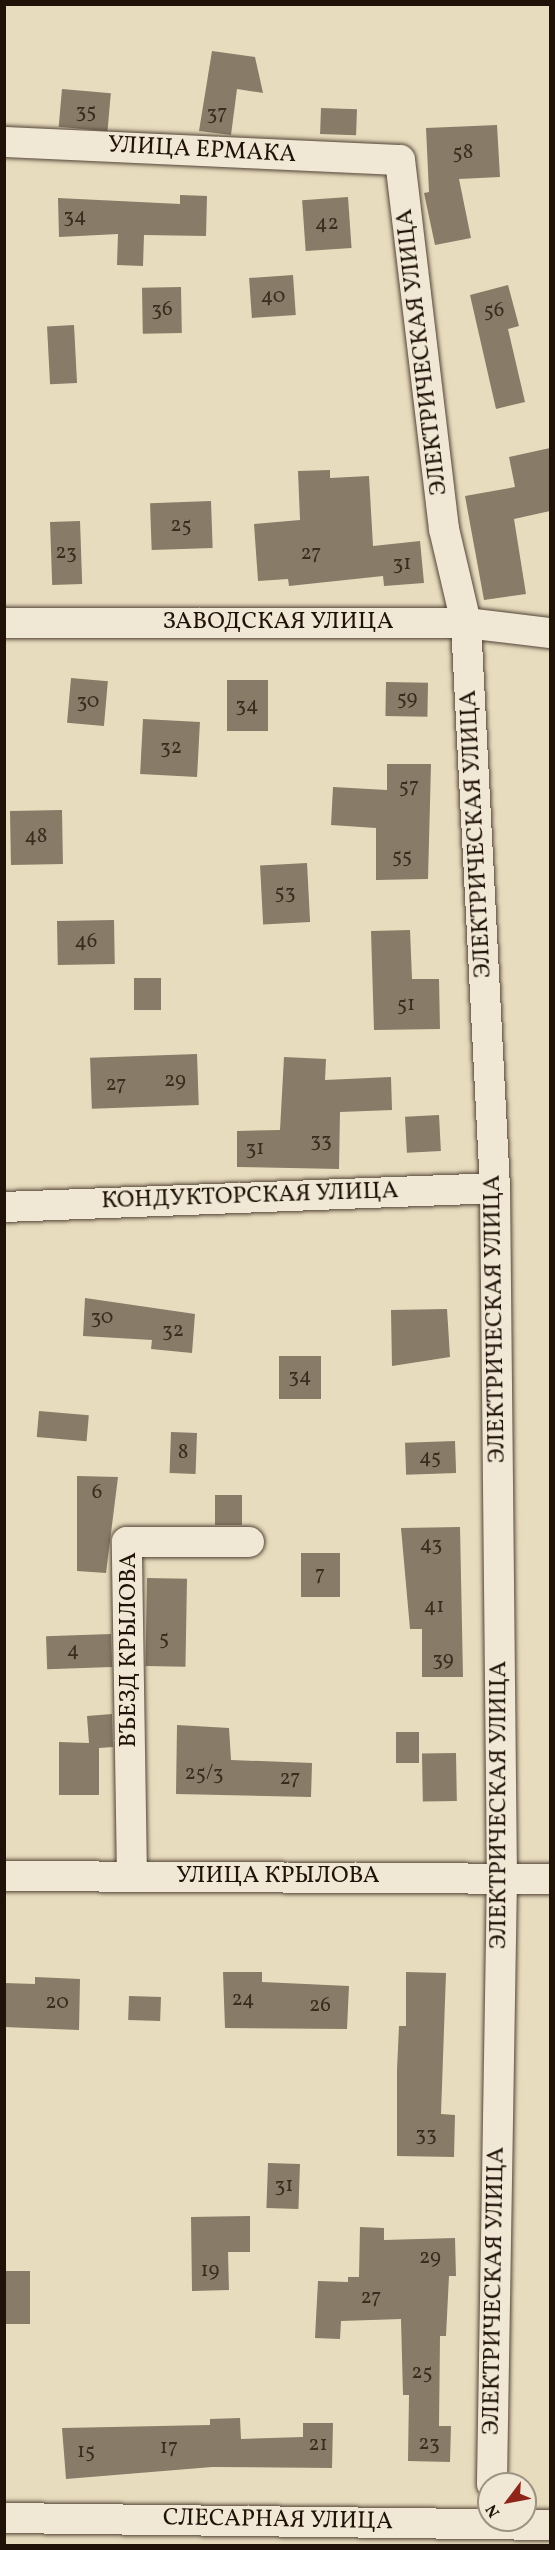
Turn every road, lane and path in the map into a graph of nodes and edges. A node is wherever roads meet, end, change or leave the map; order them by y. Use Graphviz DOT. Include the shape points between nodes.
graph roads {
  1 [pos="4,142"];
  2 [pos="400,160"];
  3 [pos="4,623"];
  4 [pos="466,623"];
  5 [pos="550,633"];
  6 [pos="495,1188"];
  7 [pos="4,1207"];
  8 [pos="249,1542"];
  9 [pos="4,1876"];
  10 [pos="132,1877"];
  11 [pos="502,1878"];
  12 [pos="550,1879"];
  13 [pos="492,2472"];
  14 [pos="4,2518"];
  15 [pos="477,2530"];
  1 -- 2 [label="street, УЛИЦА ЕРМАКА"];
  2 -- 4 [label="street, ЭЛЕКТРИЧЕСКАЯ УЛИЦА" via="444,529"];
  3 -- 4 [label="street, ЗАВОДСКАЯ УЛИЦА"];
  4 -- 5 [label="street, ЗАВОДСКАЯ УЛИЦА"];
  4 -- 6 [label="street, ЭЛЕКТРИЧЕСКАЯ УЛИЦА"];
  6 -- 7 [label="street, КОНДУКТОРСКАЯ УЛИЦА"];
  6 -- 11 [label="street, ЭЛЕКТРИЧЕСКАЯ УЛИЦА"];
  8 -- 10 [label="street, ВЪЕЗД КРЫЛОВА" via="127,1542"];
  9 -- 10 [label="street, УЛИЦА КРЫЛОВА"];
  10 -- 11 [label="street, УЛИЦА КРЫЛОВА"];
  11 -- 12 [label="street, УЛИЦА КРЫЛОВА"];
  11 -- 13 [label="street, ЭЛЕКТРИЧЕСКАЯ УЛИЦА"];
  14 -- 15 [label="street, СЛЕСАРНАЯ УЛИЦА"];
}
